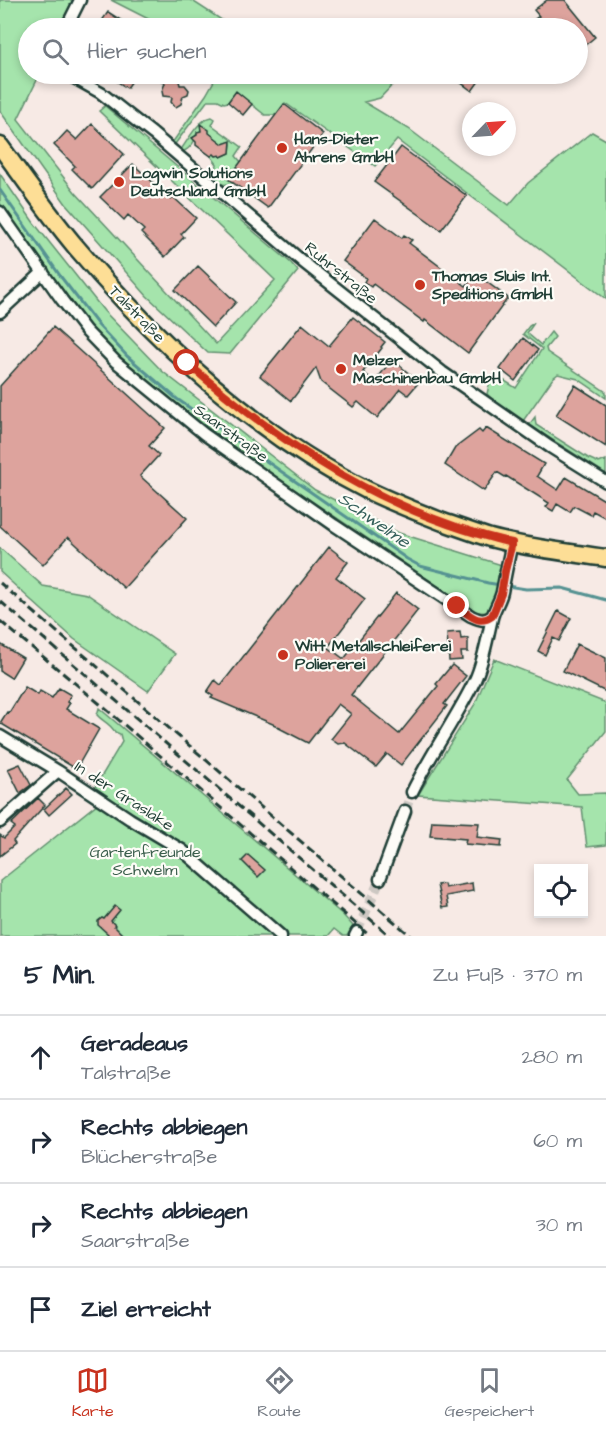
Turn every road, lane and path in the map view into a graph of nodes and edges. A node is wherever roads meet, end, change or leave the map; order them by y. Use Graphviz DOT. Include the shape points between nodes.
graph roads {
  1 [pos="80,0"];
  2 [pos="71,18"];
  3 [pos="85,84"];
  4 [pos="0,146"];
  5 [pos="0,212"];
  6 [pos="43,272"];
  7 [pos="0,312"];
  8 [pos="606,482"];
  9 [pos="512,543"];
  10 [pos="606,558"];
  11 [pos="492,616"];
  12 [pos="0,736"];
  13 [pos="58,771"];
  14 [pos="412,792"];
  15 [pos="405,811"];
  16 [pos="4,818"];
  17 [pos="380,879"];
  18 [pos="281,936"];
  1 -- 2 [label="street"];
  3 -- 8 [label="street, Ruhrstraße" via="153,134 303,262 442,372"];
  4 -- 9 [label="main road, Talstraße" via="102,277 179,356 245,412 366,490 417,513"];
  5 -- 6 [label="street, Saarstraße"];
  6 -- 7 [label="street"];
  6 -- 11 [label="street, Saarstraße" via="86,331 116,362 204,434 471,616 484,621"];
  9 -- 10 [label="main road, Talstraße"];
  9 -- 11 [label="street"];
  11 -- 14 [label="street" via="475,679"];
  12 -- 13 [label="street, In der Graslake"];
  13 -- 16 [label="street"];
  13 -- 18 [label="street, In der Graslake" via="182,850"];
  15 -- 17 [label="street"];
}
